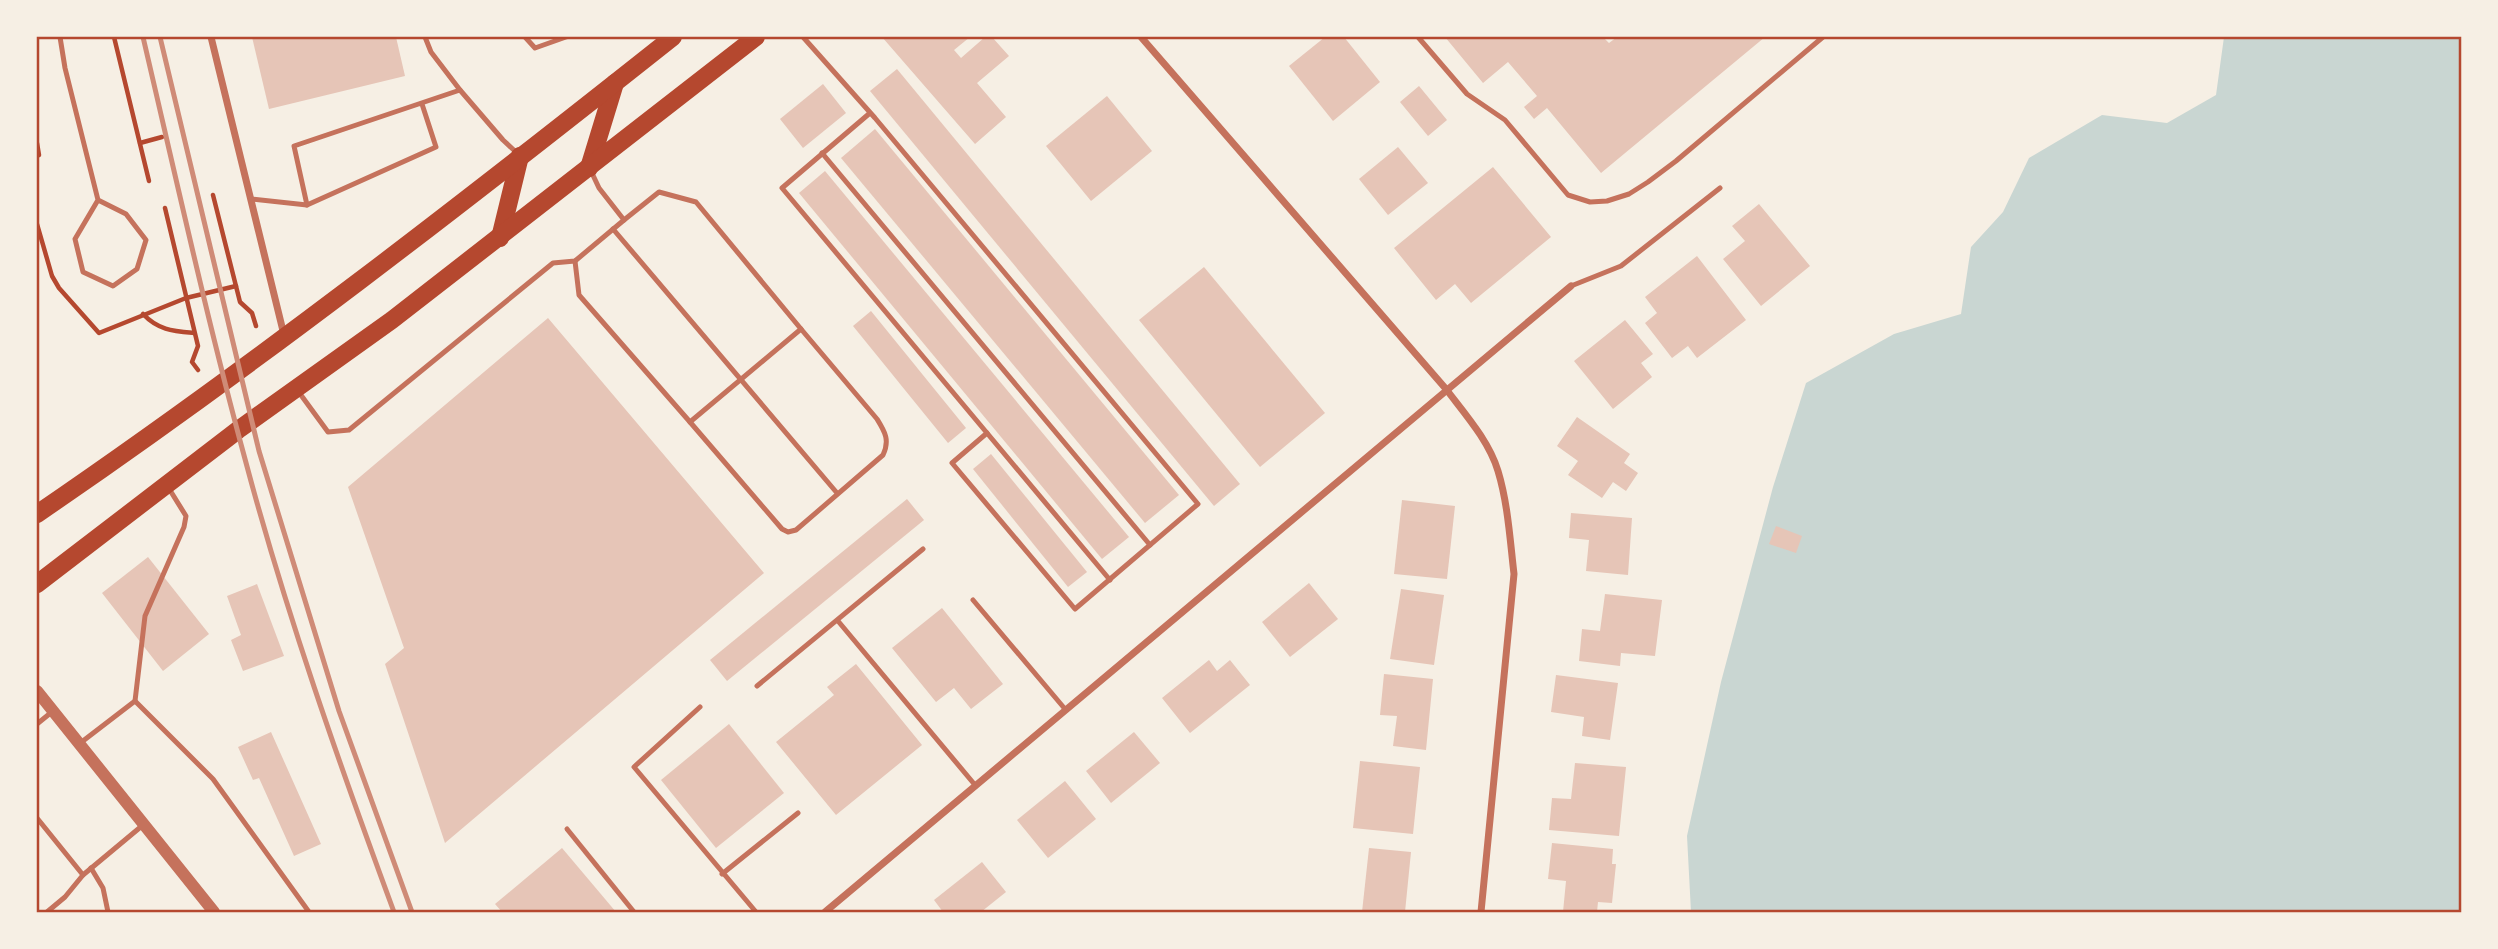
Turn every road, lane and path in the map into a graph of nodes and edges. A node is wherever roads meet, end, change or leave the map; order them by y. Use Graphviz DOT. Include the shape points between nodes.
graph roads {
  1 [pos="60,37"];
  2 [pos="114,37"];
  3 [pos="211,37"];
  4 [pos="425,37"];
  5 [pos="525,37"];
  6 [pos="566,37"];
  7 [pos="673,37"];
  8 [pos="757,37"];
  9 [pos="803,37"];
  10 [pos="1140,37"];
  11 [pos="1418,37"];
  12 [pos="1823,37"];
  13 [pos="615,83"];
  14 [pos="460,90"];
  15 [pos="422,104"];
  16 [pos="870,113"];
  17 [pos="162,137"];
  18 [pos="37,143"];
  19 [pos="140,143"];
  20 [pos="822,153"];
  21 [pos="37,156"];
  22 [pos="520,156"];
  23 [pos="589,168"];
  24 [pos="149,181"];
  25 [pos="1720,188"];
  26 [pos="213,195"];
  27 [pos="251,199"];
  28 [pos="98,201"];
  29 [pos="307,205"];
  30 [pos="165,208"];
  31 [pos="624,220"];
  32 [pos="613,229"];
  33 [pos="500,238"];
  34 [pos="575,261"];
  35 [pos="1571,286"];
  36 [pos="143,314"];
  37 [pos="256,326"];
  38 [pos="801,328"];
  39 [pos="194,333"];
  40 [pos="284,336"];
  41 [pos="198,370"];
  42 [pos="741,378"];
  43 [pos="296,388"];
  44 [pos="1446,389"];
  45 [pos="690,422"];
  46 [pos="987,433"];
  47 [pos="167,485"];
  48 [pos="837,494"];
  49 [pos="37,514"];
  50 [pos="1150,545"];
  51 [pos="923,549"];
  52 [pos="1110,580"];
  53 [pos="37,584"];
  54 [pos="973,600"];
  55 [pos="838,621"];
  56 [pos="757,686"];
  57 [pos="37,691"];
  58 [pos="135,701"];
  59 [pos="700,707"];
  60 [pos="1065,709"];
  61 [pos="53,710"];
  62 [pos="37,724"];
  63 [pos="79,744"];
  64 [pos="975,785"];
  65 [pos="798,813"];
  66 [pos="37,818"];
  67 [pos="144,825"];
  68 [pos="567,829"];
  69 [pos="91,869"];
  70 [pos="83,874"];
  71 [pos="722,874"];
  72 [pos="47,912"];
  73 [pos="108,912"];
  74 [pos="214,912"];
  75 [pos="309,912"];
  76 [pos="634,912"];
  77 [pos="756,912"];
  78 [pos="825,912"];
  79 [pos="1481,912"];
  1 -- 28 [label="lane"];
  2 -- 19 [label="path"];
  3 -- 27 [label="street"];
  4 -- 14 [label="lane"];
  5 -- 6 [label="lane" via="535,48"];
  7 -- 13 [label="main road"];
  8 -- 23 [label="main road"];
  9 -- 16 [label="lane"];
  10 -- 44 [label="street"];
  11 -- 12 [label="lane" via="1467,94 1505,120 1567,195 1590,202 1629,194 1648,182"];
  13 -- 22 [label="main road"];
  13 -- 23 [label="main road"];
  14 -- 15 [label="lane"];
  14 -- 22 [label="lane"];
  15 -- 29 [label="lane" via="436,147"];
  15 -- 29 [label="lane" via="294,146"];
  16 -- 20 [label="lane"];
  16 -- 50 [label="lane" via="1198,504"];
  17 -- 19 [label="path"];
  18 -- 21 [label="path"];
  19 -- 24 [label="path"];
  20 -- 46 [label="lane" via="782,188"];
  20 -- 50 [label="lane"];
  22 -- 33 [label="main road"];
  22 -- 40 [label="main road"];
  23 -- 31 [label="lane"];
  23 -- 33 [label="main road"];
  25 -- 35 [label="lane" via="1621,266"];
  26 -- 37 [label="path" via="240,302 252,313"];
  27 -- 29 [label="lane"];
  27 -- 40 [label="street"];
  28 -- 28 [label="lane" via="75,239 83,272 113,286 137,269 146,240 126,214"];
  30 -- 39 [label="path"];
  31 -- 32 [label="lane"];
  31 -- 38 [label="lane" via="659,192 696,202"];
  32 -- 34 [label="lane"];
  32 -- 42 [label="lane"];
  33 -- 43 [label="main road"];
  34 -- 43 [label="lane" via="553,263 349,430 328,432"];
  34 -- 45 [label="lane" via="579,295"];
  35 -- 44 [label="street"];
  36 -- 39 [label="path" via="164,330"];
  38 -- 42 [label="lane"];
  38 -- 48 [label="lane" via="885,432 883,455"];
  39 -- 41 [label="path" via="198,346 192,362"];
  40 -- 49 [label="main road"];
  42 -- 45 [label="lane"];
  42 -- 48 [label="lane"];
  43 -- 47 [label="main road"];
  44 -- 60 [label="street"];
  44 -- 79 [label="street" via="1475,426 1498,470 1514,574"];
  45 -- 48 [label="lane" via="788,532"];
  46 -- 52 [label="lane"];
  46 -- 52 [label="lane" via="952,463 961,474 1076,609"];
  47 -- 53 [label="main road"];
  47 -- 58 [label="lane" via="186,516 145,616"];
  50 -- 52 [label="lane"];
  51 -- 55 [label="lane"];
  54 -- 60 [label="lane"];
  55 -- 56 [label="lane"];
  55 -- 64 [label="lane"];
  57 -- 61 [label="street"];
  58 -- 63 [label="lane"];
  58 -- 75 [label="lane" via="213,779"];
  59 -- 71 [label="lane" via="634,767"];
  60 -- 64 [label="street"];
  61 -- 62 [label="lane"];
  61 -- 63 [label="street"];
  63 -- 67 [label="street"];
  64 -- 78 [label="street"];
  65 -- 71 [label="lane"];
  66 -- 70 [label="lane"];
  67 -- 69 [label="lane"];
  67 -- 74 [label="street"];
  68 -- 76 [label="lane"];
  69 -- 70 [label="lane"];
  69 -- 73 [label="lane" via="103,888"];
  70 -- 72 [label="lane"];
  71 -- 77 [label="lane"];
}
